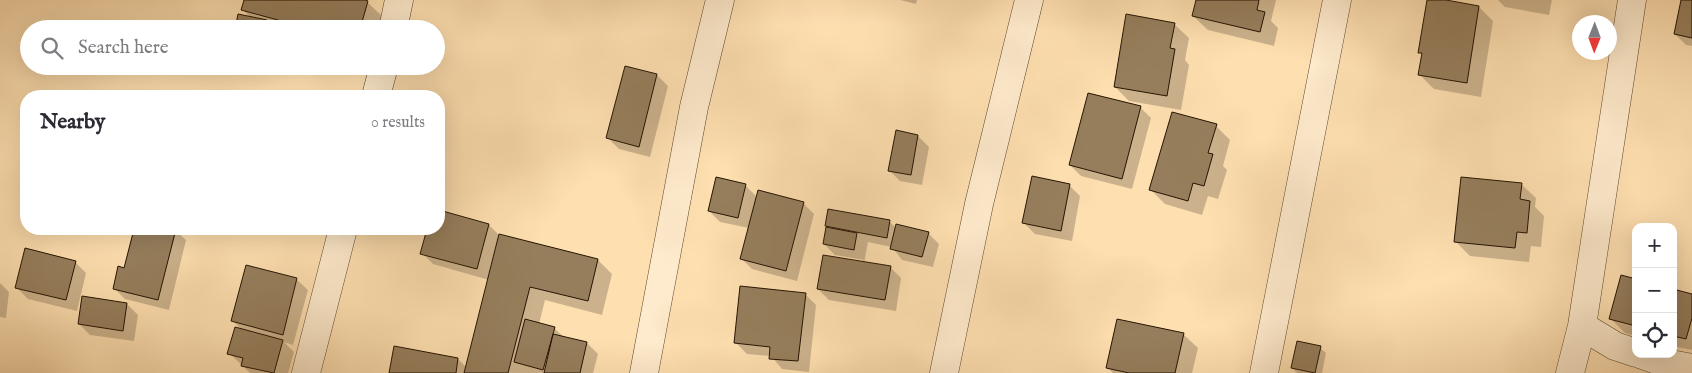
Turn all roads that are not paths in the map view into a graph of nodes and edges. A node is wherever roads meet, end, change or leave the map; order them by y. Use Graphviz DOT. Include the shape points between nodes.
graph roads {
  1 [pos="399,0"];
  2 [pos="720,0"];
  3 [pos="1029,0"];
  4 [pos="1337,0"];
  5 [pos="1632,0"];
  6 [pos="394,20"];
  7 [pos="382,75"];
  8 [pos="378,90"];
  9 [pos="341,235"];
  10 [pos="1582,326"];
  11 [pos="1632,352"];
  12 [pos="1651,358"];
  13 [pos="1692,368"];
  14 [pos="306,373"];
  15 [pos="644,373"];
  16 [pos="944,373"];
  17 [pos="1264,373"];
  18 [pos="1570,373"];
  1 -- 6 [label="street"];
  2 -- 15 [label="street" via="694,107"];
  3 -- 16 [label="street" via="979,204"];
  4 -- 17 [label="street"];
  5 -- 10 [label="street"];
  7 -- 8 [label="street"];
  9 -- 14 [label="street"];
  10 -- 11 [label="street" via="1615,346"];
  10 -- 18 [label="street"];
  12 -- 13 [label="street"];
}
